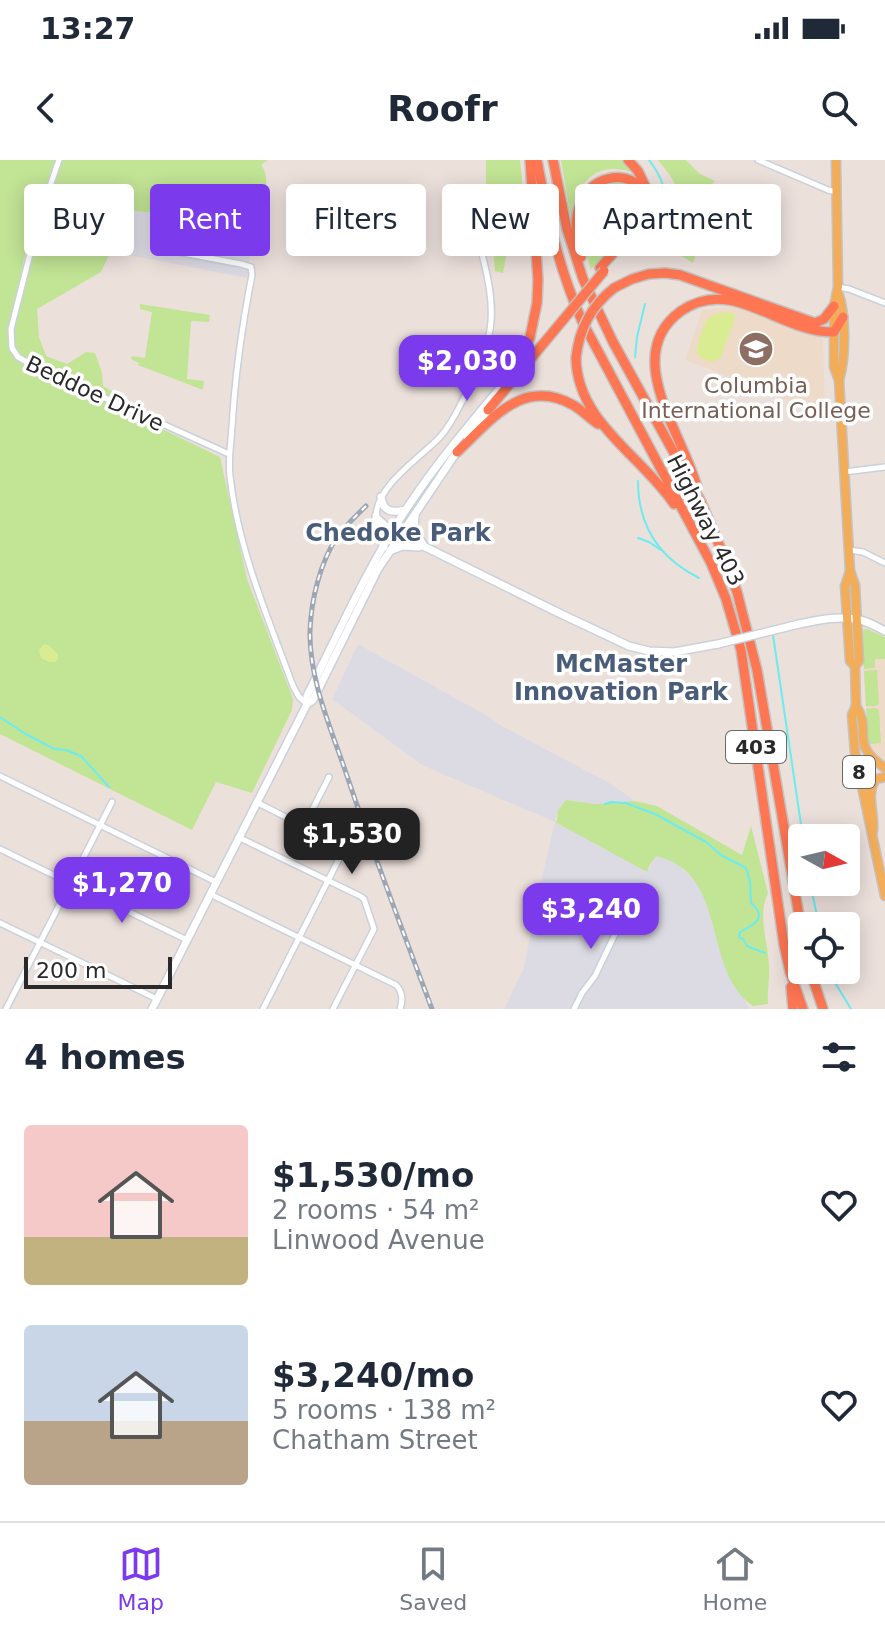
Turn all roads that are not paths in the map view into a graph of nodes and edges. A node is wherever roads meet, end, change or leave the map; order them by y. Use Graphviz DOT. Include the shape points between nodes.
graph roads {
  1 [pos="59,160"];
  2 [pos="530,160"];
  3 [pos="537,160"];
  4 [pos="553,160"];
  5 [pos="628,160"];
  6 [pos="758,160"];
  7 [pos="836,160"];
  8 [pos="837,192"];
  9 [pos="201,256"];
  10 [pos="483,256"];
  11 [pos="602,270"];
  12 [pos="838,289"];
  13 [pos="885,303"];
  14 [pos="834,306"];
  15 [pos="843,317"];
  16 [pos="562,318"];
  17 [pos="834,332"];
  18 [pos="613,342"];
  19 [pos="516,369"];
  20 [pos="839,380"];
  21 [pos="488,410"];
  22 [pos="604,427"];
  23 [pos="457,452"];
  24 [pos="229,454"];
  25 [pos="885,467"];
  26 [pos="843,472"];
  27 [pos="381,497"];
  28 [pos="701,502"];
  29 [pos="417,509"];
  30 [pos="405,510"];
  31 [pos="376,516"];
  32 [pos="694,529"];
  33 [pos="397,533"];
  34 [pos="426,548"];
  35 [pos="387,549"];
  36 [pos="848,550"];
  37 [pos="885,563"];
  38 [pos="852,619"];
  39 [pos="885,631"];
  40 [pos="307,704"];
  41 [pos="856,706"];
  42 [pos="885,768"];
  43 [pos="0,776"];
  44 [pos="329,777"];
  45 [pos="885,777"];
  46 [pos="112,802"];
  47 [pos="256,802"];
  48 [pos="100,825"];
  49 [pos="304,826"];
  50 [pos="238,837"];
  51 [pos="872,838"];
  52 [pos="0,849"];
  53 [pos="328,881"];
  54 [pos="216,882"];
  55 [pos="70,883"];
  56 [pos="210,894"];
  57 [pos="885,896"];
  58 [pos="798,912"];
  59 [pos="0,923"];
  60 [pos="627,927"];
  61 [pos="300,938"];
  62 [pos="187,940"];
  63 [pos="39,942"];
  64 [pos="788,963"];
  65 [pos="355,964"];
  66 [pos="791,984"];
  67 [pos="794,984"];
  68 [pos="815,984"];
  69 [pos="157,999"];
  70 [pos="6,1009"];
  71 [pos="152,1009"];
  72 [pos="263,1009"];
  73 [pos="333,1009"];
  74 [pos="400,1009"];
  75 [pos="574,1009"];
  76 [pos="793,1009"];
  77 [pos="803,1009"];
  78 [pos="823,1009"];
  1 -- 24 [label="street, Beddoe Drive" via="13,319 12,348 32,365"];
  2 -- 19 [label="highway" via="537,303"];
  3 -- 32 [label="highway, Highway 403 / 403" via="557,255 576,308"];
  4 -- 18 [label="highway, Highway 403 / 403" via="577,262"];
  5 -- 11 [label="highway" via="646,186 648,209 636,233"];
  6 -- 8 [label="street"];
  7 -- 8 [label="main road, 8"];
  8 -- 12 [label="main road, 8"];
  9 -- 24 [label="street" via="251,267"];
  10 -- 27 [label="street" via="492,315 476,373 448,427"];
  11 -- 16 [label="highway, bridge"];
  11 -- 18 [label="highway" via="641,214 643,196 625,171 604,170 585,184 575,219 582,261"];
  12 -- 13 [label="street"];
  12 -- 14 [label="main road, 8"];
  12 -- 15 [label="main road, 8"];
  14 -- 17 [label="main road, 8"];
  14 -- 22 [label="highway, bridge" via="815,323 693,278 665,273 614,288 589,315 576,358 581,391"];
  15 -- 17 [label="highway"];
  15 -- 20 [label="main road, 8"];
  16 -- 19 [label="highway"];
  16 -- 21 [label="highway"];
  17 -- 20 [label="main road, 8"];
  17 -- 28 [label="highway" via="719,299 688,307 671,319 655,354 655,375"];
  18 -- 28 [label="highway, Highway 403 / 403"];
  19 -- 30 [label="main road"];
  20 -- 26 [label="main road, 8"];
  21 -- 23 [label="main road"];
  22 -- 23 [label="highway" via="562,400 528,397 504,408"];
  22 -- 32 [label="highway"];
  23 -- 29 [label="main road"];
  24 -- 40 [label="street" via="250,567 293,686"];
  25 -- 26 [label="street"];
  26 -- 36 [label="main road, 8"];
  27 -- 30 [label="main road" via="388,511"];
  27 -- 31 [label="street"];
  28 -- 58 [label="highway, Highway 403 / 403" via="753,650"];
  29 -- 33 [label="main road"];
  29 -- 34 [label="main road" via="414,529"];
  30 -- 33 [label="main road"];
  31 -- 33 [label="street"];
  31 -- 35 [label="main road"];
  32 -- 64 [label="highway, Highway 403 / 403" via="726,599 741,650"];
  33 -- 34 [label="main road"];
  33 -- 35 [label="main road"];
  34 -- 35 [label="main road"];
  34 -- 38 [label="main road, bridge" via="649,651 674,652 819,620"];
  35 -- 40 [label="main road"];
  36 -- 37 [label="street"];
  36 -- 38 [label="main road, 8" via="845,586"];
  38 -- 39 [label="main road"];
  38 -- 41 [label="main road, 8"];
  40 -- 47 [label="main road"];
  41 -- 42 [label="main road" via="866,750"];
  41 -- 51 [label="main road, 8" via="855,753"];
  43 -- 48 [label="street"];
  44 -- 49 [label="street"];
  45 -- 51 [label="main road" via="870,788"];
  46 -- 48 [label="street"];
  47 -- 49 [label="street"];
  47 -- 50 [label="main road"];
  48 -- 54 [label="street"];
  48 -- 55 [label="street"];
  49 -- 53 [label="street" via="345,847"];
  50 -- 53 [label="street"];
  50 -- 54 [label="main road"];
  51 -- 57 [label="main road, 8"];
  52 -- 55 [label="street"];
  53 -- 61 [label="street"];
  53 -- 65 [label="street" via="362,897 374,929"];
  54 -- 56 [label="main road"];
  55 -- 62 [label="street"];
  55 -- 63 [label="street"];
  56 -- 61 [label="street"];
  56 -- 62 [label="main road"];
  59 -- 63 [label="street"];
  60 -- 75 [label="street" via="617,930"];
  61 -- 65 [label="street"];
  61 -- 72 [label="street"];
  62 -- 69 [label="main road"];
  63 -- 69 [label="street"];
  63 -- 70 [label="street"];
  65 -- 73 [label="street"];
  65 -- 74 [label="street" via="396,985"];
  66 -- 76 [label="highway"];
  67 -- 77 [label="highway, Highway 403 / 403"];
  68 -- 78 [label="highway"];
  69 -- 71 [label="main road"];
}
